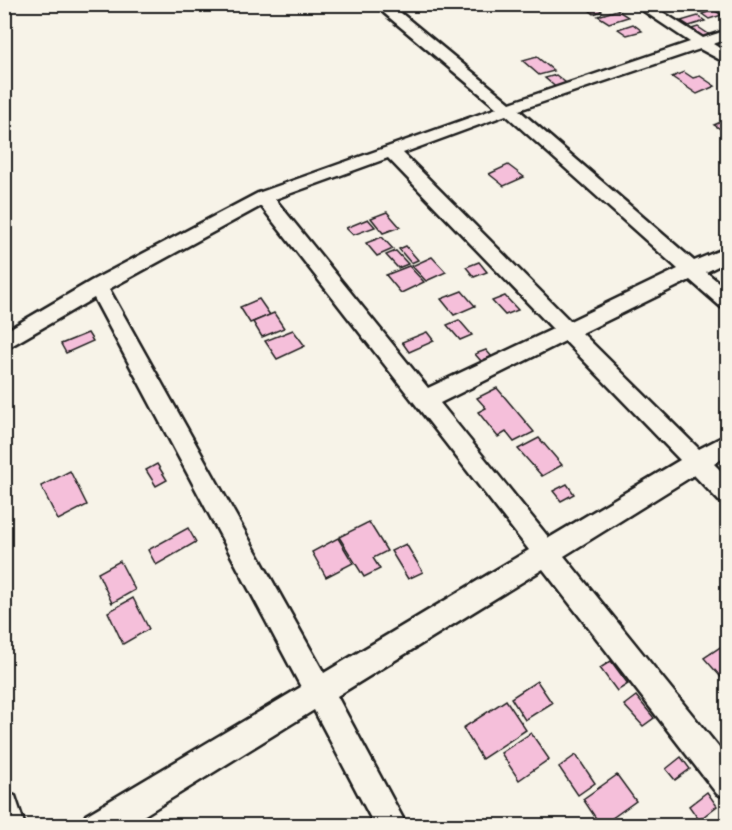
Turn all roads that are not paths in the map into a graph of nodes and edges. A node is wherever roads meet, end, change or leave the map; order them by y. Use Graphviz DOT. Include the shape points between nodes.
graph roads {
  1 [pos="390,4"];
  2 [pos="640,4"];
  3 [pos="728,34"];
  4 [pos="701,43"];
  5 [pos="728,60"];
  6 [pos="508,109"];
  7 [pos="391,151"];
  8 [pos="264,196"];
  9 [pos="728,254"];
  10 [pos="692,270"];
  11 [pos="98,286"];
  12 [pos="728,302"];
  13 [pos="568,332"];
  14 [pos="4,342"];
  15 [pos="425,400"];
  16 [pos="728,443"];
  17 [pos="696,462"];
  18 [pos="728,494"];
  19 [pos="545,553"];
  20 [pos="318,690"];
  21 [pos="728,783"];
  22 [pos="4,807"];
  23 [pos="10,825"];
  24 [pos="97,825"];
  25 [pos="392,825"];
  1 -- 6 [label="street" via="389,10"];
  2 -- 4 [label="street"];
  3 -- 4 [label="street"];
  4 -- 5 [label="street"];
  4 -- 6 [label="street"];
  6 -- 7 [label="street"];
  6 -- 10 [label="street"];
  7 -- 8 [label="street"];
  7 -- 13 [label="street"];
  8 -- 11 [label="street"];
  8 -- 15 [label="street"];
  9 -- 10 [label="street"];
  10 -- 12 [label="street"];
  10 -- 13 [label="street"];
  11 -- 14 [label="street"];
  11 -- 20 [label="street"];
  13 -- 15 [label="street"];
  13 -- 17 [label="street"];
  15 -- 19 [label="street"];
  16 -- 17 [label="street"];
  17 -- 18 [label="street"];
  17 -- 19 [label="street"];
  19 -- 20 [label="street"];
  19 -- 21 [label="street"];
  20 -- 24 [label="street"];
  20 -- 25 [label="street"];
  22 -- 23 [label="street"];
}
